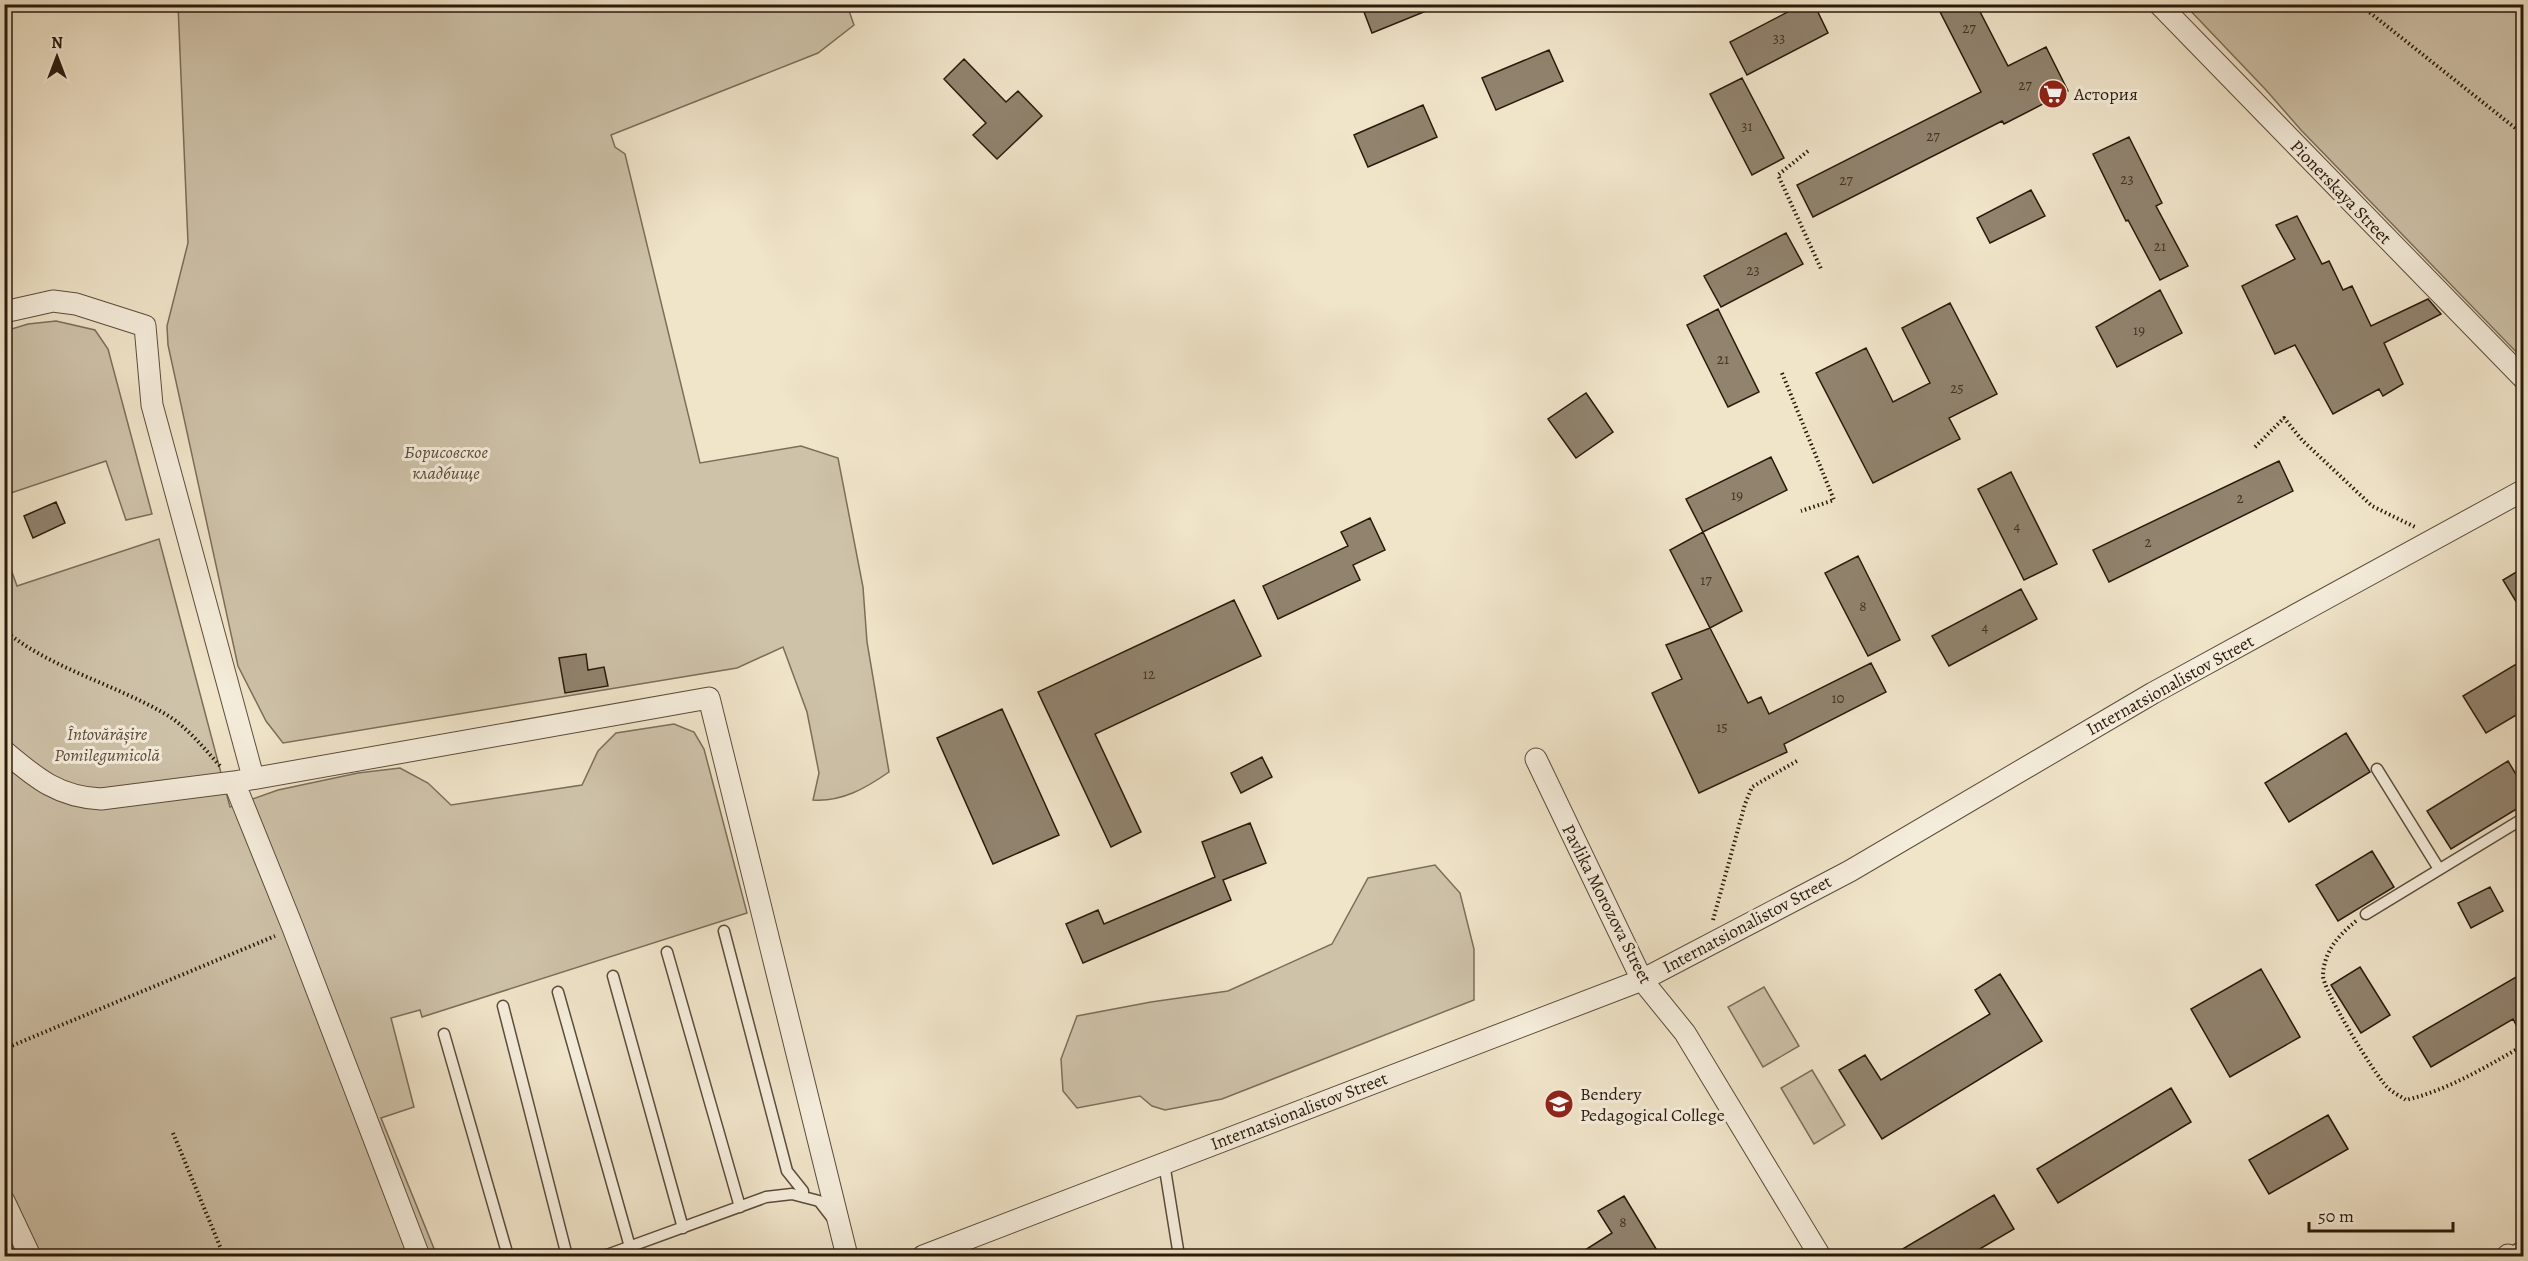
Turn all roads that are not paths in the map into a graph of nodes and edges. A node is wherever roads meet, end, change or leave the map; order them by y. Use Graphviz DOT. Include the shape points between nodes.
graph roads {
  1 [pos="2159,4"];
  2 [pos="4,312"];
  3 [pos="2523,379"];
  4 [pos="2523,490"];
  5 [pos="4,751"];
  6 [pos="1536,759"];
  7 [pos="2378,769"];
  8 [pos="244,780"];
  9 [pos="2523,818"];
  10 [pos="2439,869"];
  11 [pos="2366,914"];
  12 [pos="724,932"];
  13 [pos="667,952"];
  14 [pos="613,976"];
  15 [pos="1642,980"];
  16 [pos="558,992"];
  17 [pos="503,1006"];
  18 [pos="444,1034"];
  19 [pos="1164,1162"];
  20 [pos="803,1197"];
  21 [pos="4,1201"];
  22 [pos="740,1207"];
  23 [pos="683,1228"];
  24 [pos="841,1230"];
  25 [pos="630,1247"];
  26 [pos="30,1257"];
  27 [pos="419,1257"];
  28 [pos="508,1257"];
  29 [pos="567,1257"];
  30 [pos="604,1257"];
  31 [pos="847,1257"];
  32 [pos="923,1257"];
  33 [pos="1179,1257"];
  34 [pos="1821,1257"];
  1 -- 3 [label="street, Pionerskaya Street"];
  2 -- 8 [label="street" via="53,301 76,304 145,326 152,405"];
  4 -- 15 [label="street, Internatsionalistov Street" via="2153,693 1850,871"];
  5 -- 8 [label="street" via="47,784 80,798 136,796"];
  6 -- 15 [label="street, Pavlika Morozova Street"];
  7 -- 10 [label="lane"];
  8 -- 24 [label="street" via="709,698"];
  8 -- 27 [label="street" via="293,928"];
  9 -- 10 [label="lane"];
  10 -- 11 [label="lane"];
  12 -- 20 [label="lane" via="787,1170 803,1191"];
  13 -- 22 [label="lane"];
  14 -- 23 [label="lane"];
  15 -- 19 [label="street, Internatsionalistov Street"];
  15 -- 34 [label="street, Pavlika Morozova Street" via="1685,1033"];
  16 -- 25 [label="lane"];
  17 -- 29 [label="lane"];
  18 -- 28 [label="lane"];
  19 -- 32 [label="street, Internatsionalistov Street"];
  19 -- 33 [label="lane"];
  20 -- 22 [label="lane" via="766,1197"];
  20 -- 24 [label="lane" via="819,1201"];
  21 -- 26 [label="street"];
  22 -- 23 [label="lane"];
  23 -- 25 [label="lane"];
  24 -- 31 [label="street"];
  25 -- 30 [label="lane"];
}
